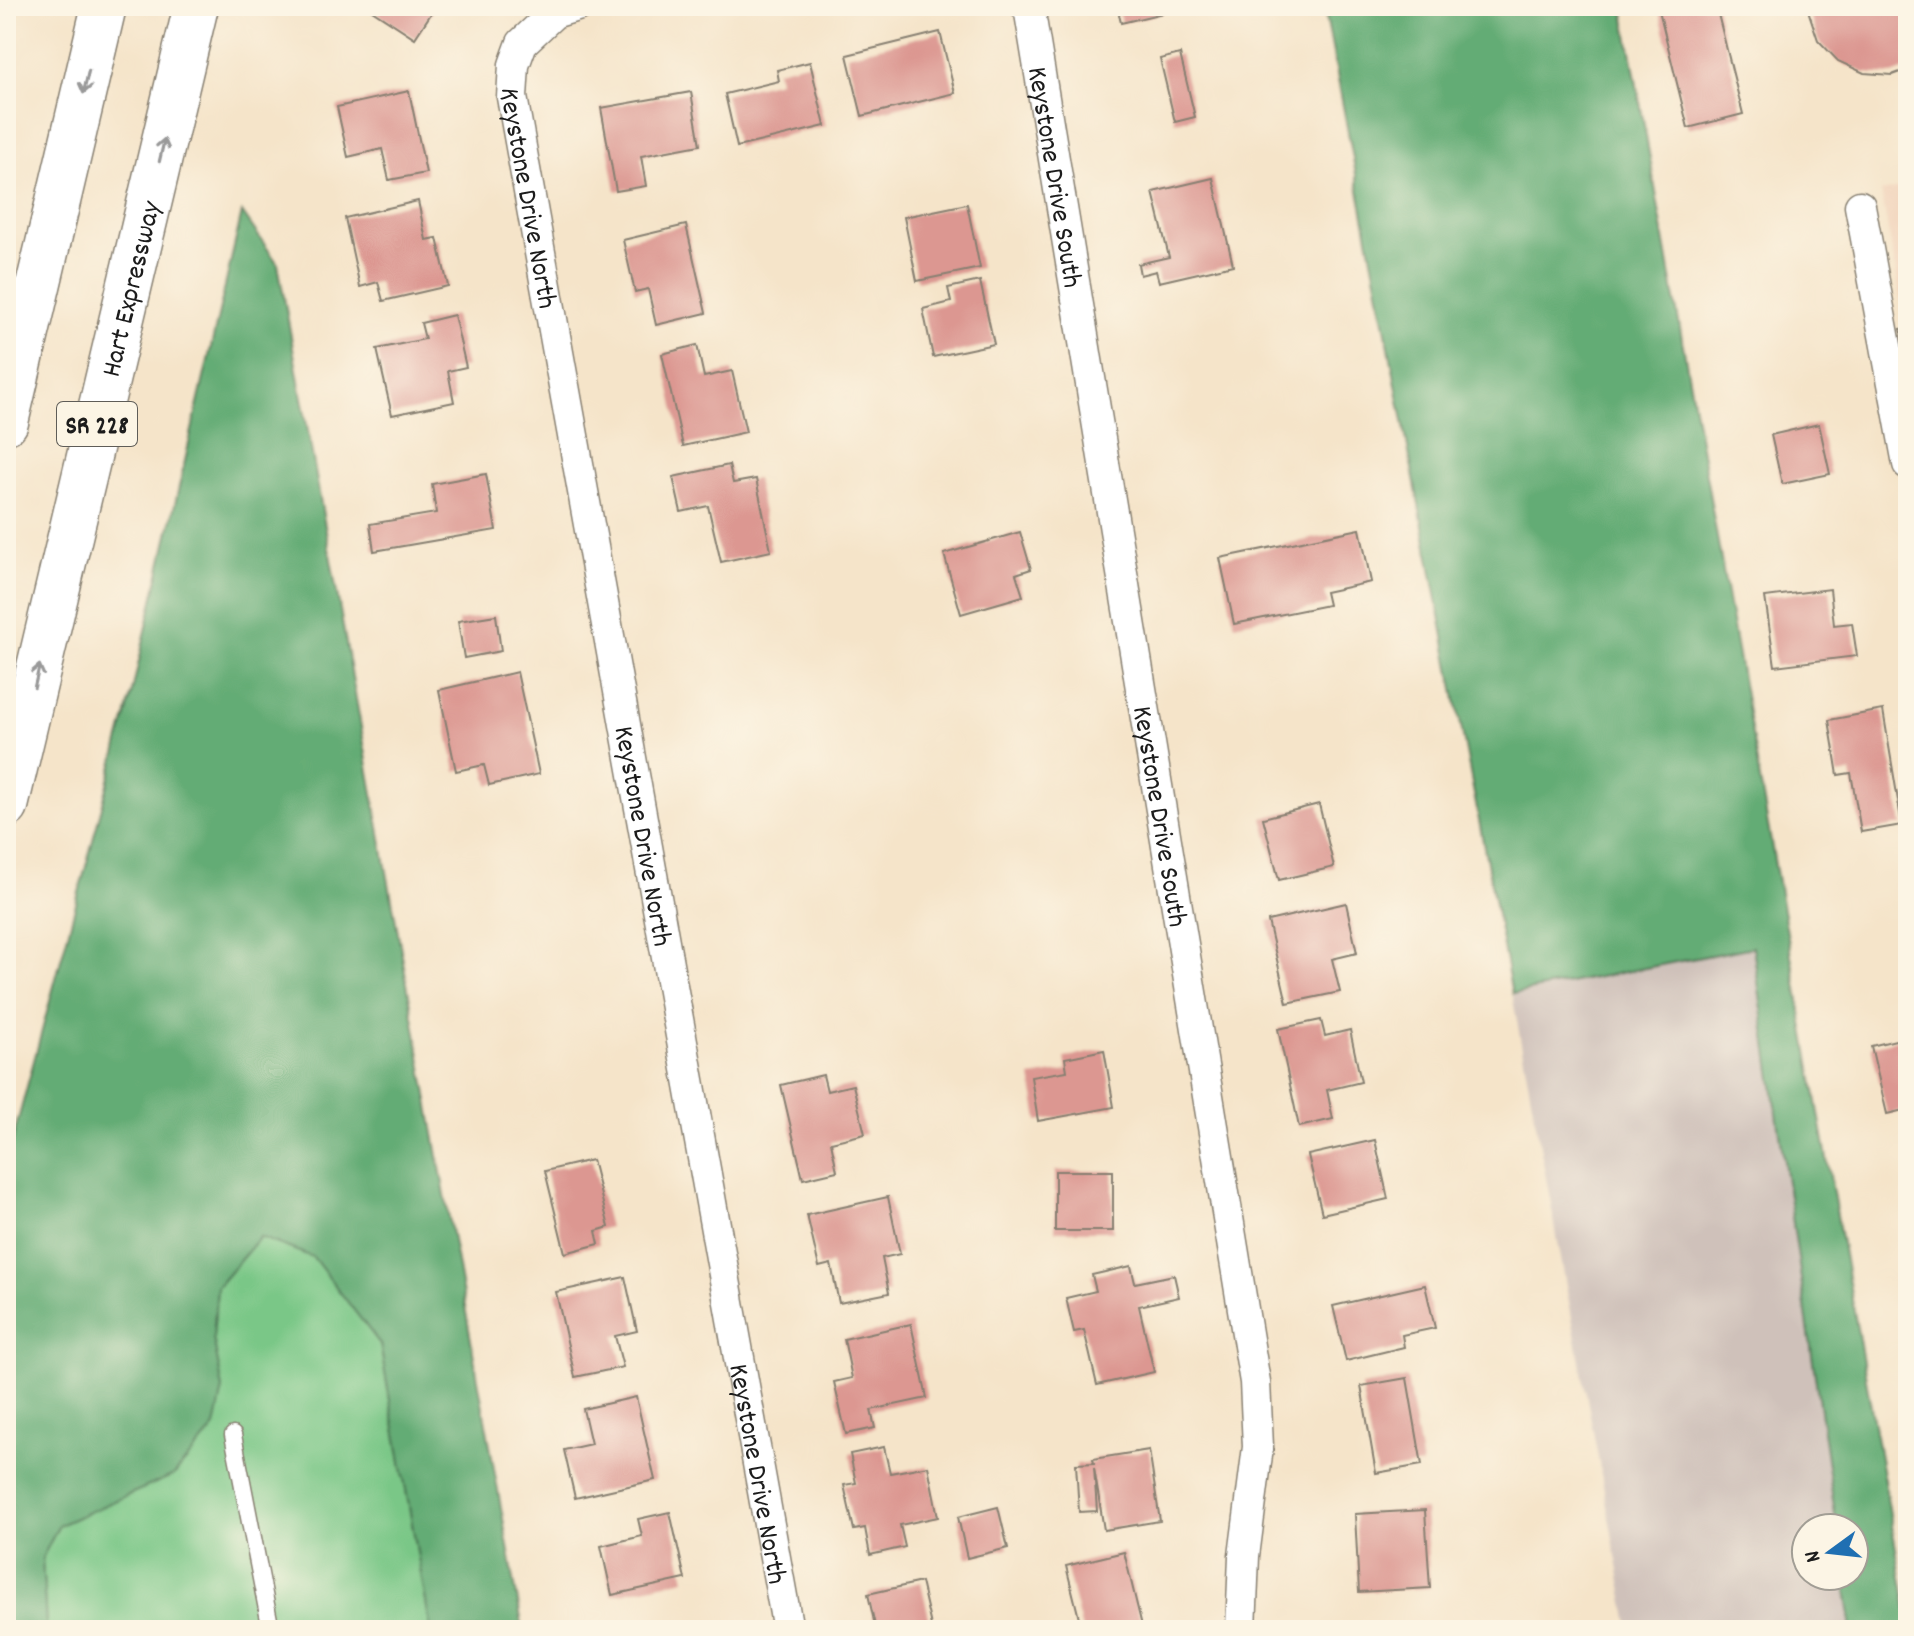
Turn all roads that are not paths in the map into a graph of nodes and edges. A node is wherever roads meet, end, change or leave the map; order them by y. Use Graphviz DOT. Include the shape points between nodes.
graph roads {
  1 [pos="104,6"];
  2 [pos="577,6"];
  3 [pos="1026,6"];
  4 [pos="195,18"];
  5 [pos="1860,206"];
  6 [pos="6,422"];
  7 [pos="1908,464"];
  8 [pos="6,806"];
  9 [pos="233,1435"];
  10 [pos="271,1630"];
  11 [pos="788,1630"];
  12 [pos="1241,1630"];
  1 -- 6 [label="highway, one-way"];
  2 -- 11 [label="street, Keystone Drive North" via="554,13 522,43 512,97"];
  3 -- 12 [label="street, Keystone Drive South" via="1255,1382 1258,1447"];
  8 -- 4 [label="highway, Hart Expressway / SR 228, one-way"];
  5 -- 7 [label="street"];
  9 -- 10 [label="lane"];
}
